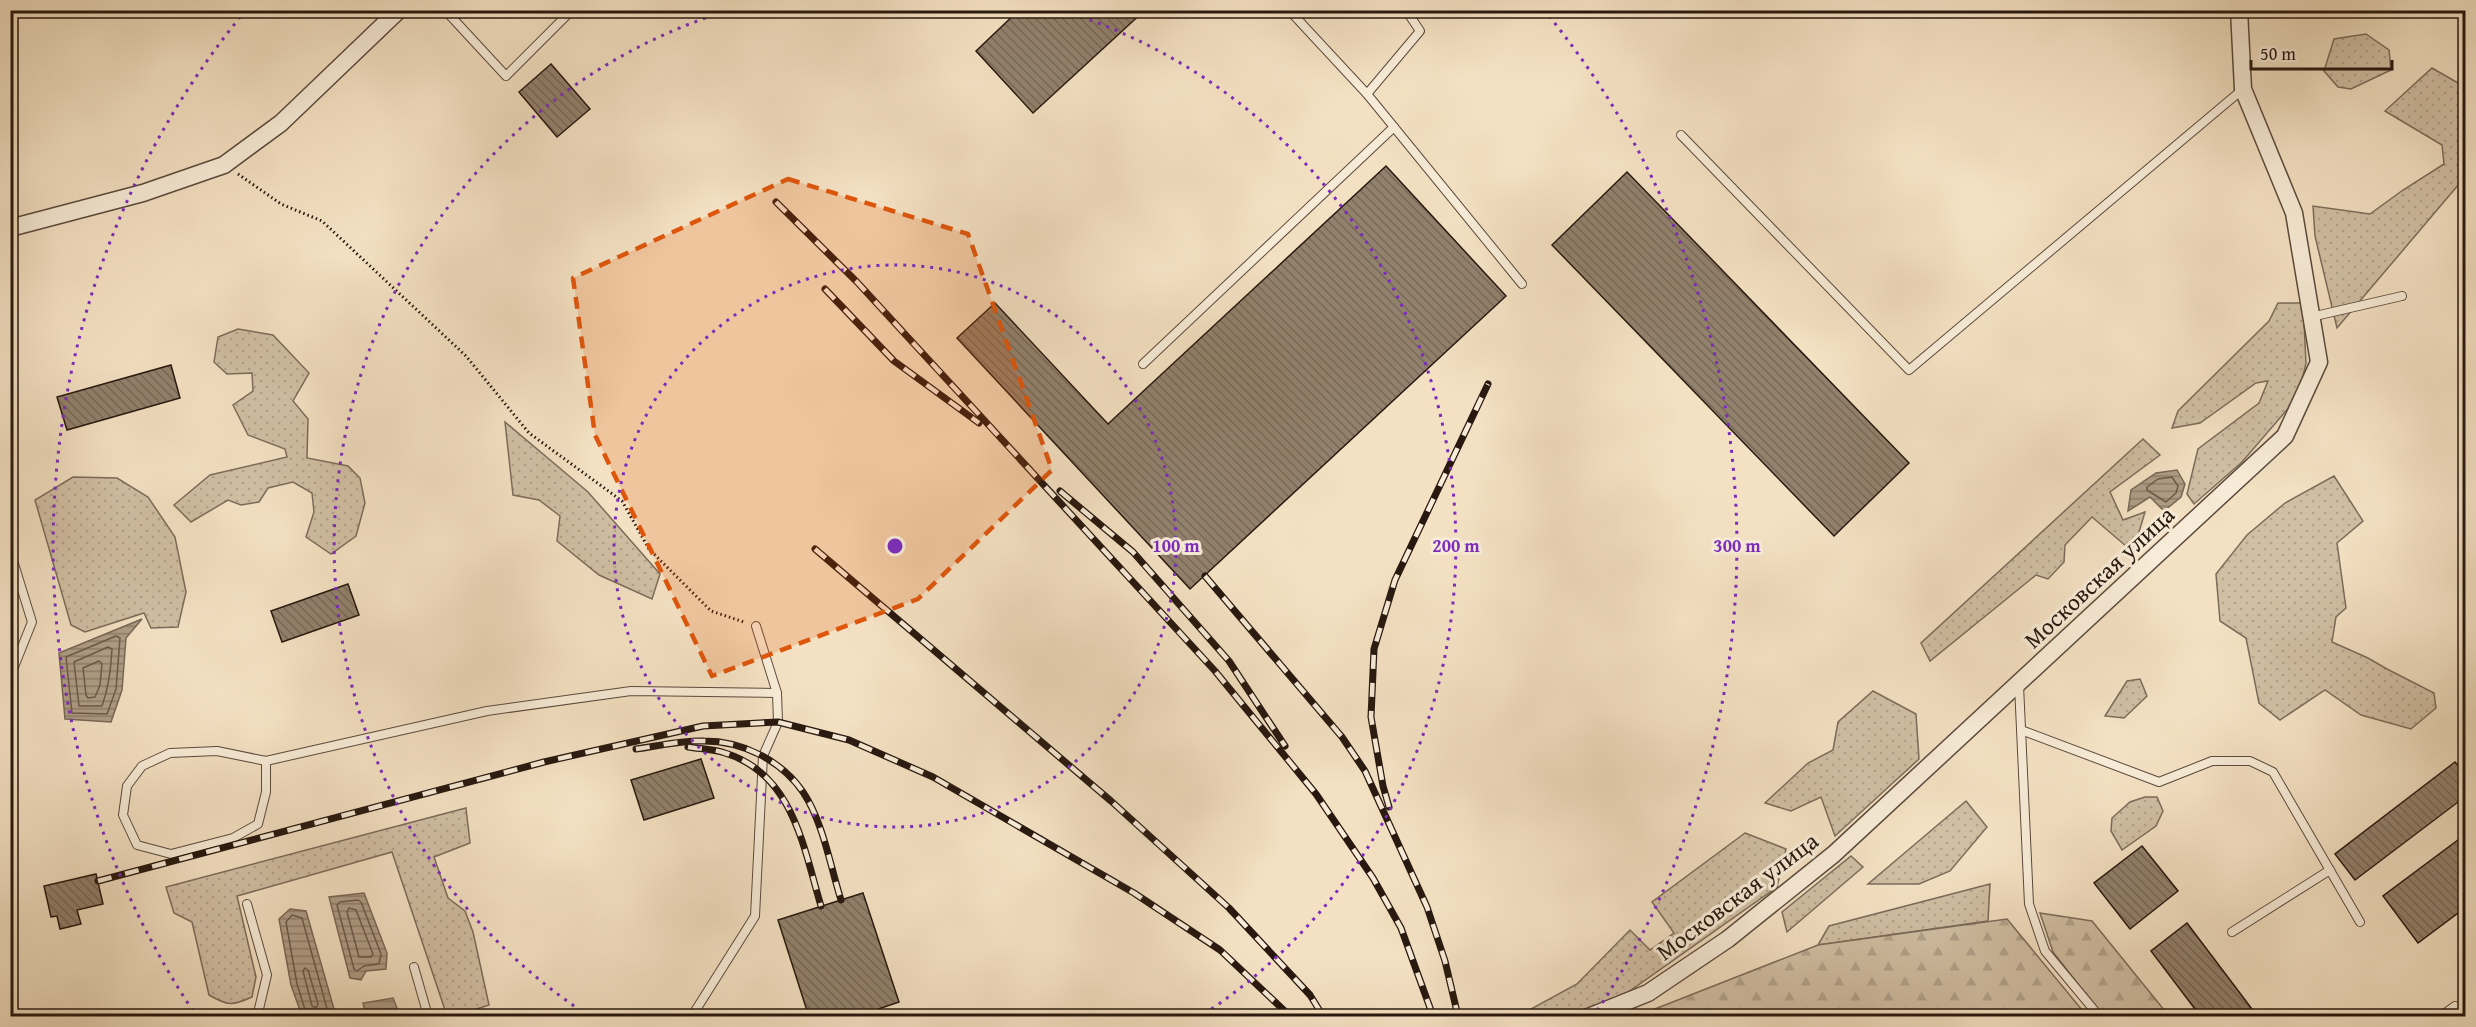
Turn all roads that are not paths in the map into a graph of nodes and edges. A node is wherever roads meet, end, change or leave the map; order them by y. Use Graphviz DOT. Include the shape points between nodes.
graph roads {
  1 [pos="399,10"];
  2 [pos="445,10"];
  3 [pos="572,10"];
  4 [pos="1289,10"];
  5 [pos="1406,10"];
  6 [pos="2239,10"];
  7 [pos="2243,89"];
  8 [pos="1367,94"];
  9 [pos="1395,127"];
  10 [pos="1681,135"];
  11 [pos="10,228"];
  12 [pos="1522,284"];
  13 [pos="2402,296"];
  14 [pos="2311,317"];
  15 [pos="1143,364"];
  16 [pos="10,551"];
  17 [pos="756,626"];
  18 [pos="10,677"];
  19 [pos="2019,684"];
  20 [pos="777,693"];
  21 [pos="2021,730"];
  22 [pos="266,761"];
  23 [pos="2330,870"];
  24 [pos="247,904"];
  25 [pos="2360,922"];
  26 [pos="2232,932"];
  27 [pos="414,967"];
  28 [pos="2455,1006"];
  29 [pos="241,1017"];
  30 [pos="428,1017"];
  31 [pos="692,1017"];
  32 [pos="1591,1017"];
  33 [pos="2099,1017"];
  34 [pos="2441,1017"];
  1 -- 11 [label="street" via="281,123 224,165 143,193"];
  2 -- 3 [label="lane" via="506,76"];
  4 -- 8 [label="lane"];
  5 -- 8 [label="lane" via="1420,31"];
  6 -- 7 [label="street, Московская улица"];
  7 -- 10 [label="lane" via="1909,370"];
  7 -- 14 [label="street, Московская улица" via="2294,213"];
  8 -- 9 [label="lane"];
  9 -- 12 [label="lane"];
  9 -- 15 [label="lane"];
  13 -- 14 [label="lane"];
  14 -- 19 [label="street, Московская улица" via="2319,362 2285,436"];
  16 -- 18 [label="lane" via="32,622"];
  17 -- 20 [label="lane"];
  19 -- 21 [label="lane"];
  19 -- 32 [label="street, Московская улица" via="1834,854 1728,939 1648,993"];
  20 -- 22 [label="lane" via="631,691 487,711"];
  20 -- 31 [label="lane" via="778,722 763,756 755,916"];
  21 -- 23 [label="lane" via="2159,782 2212,761 2250,761 2274,772"];
  21 -- 33 [label="lane" via="2029,904 2045,951"];
  22 -- 22 [label="lane" via="217,751 170,753 142,766 127,786 123,815 137,845 171,854 233,838 258,824 266,792"];
  23 -- 25 [label="lane"];
  23 -- 26 [label="lane"];
  24 -- 29 [label="lane" via="267,975 258,1013"];
  27 -- 30 [label="lane"];
  28 -- 34 [label="lane"];
}
